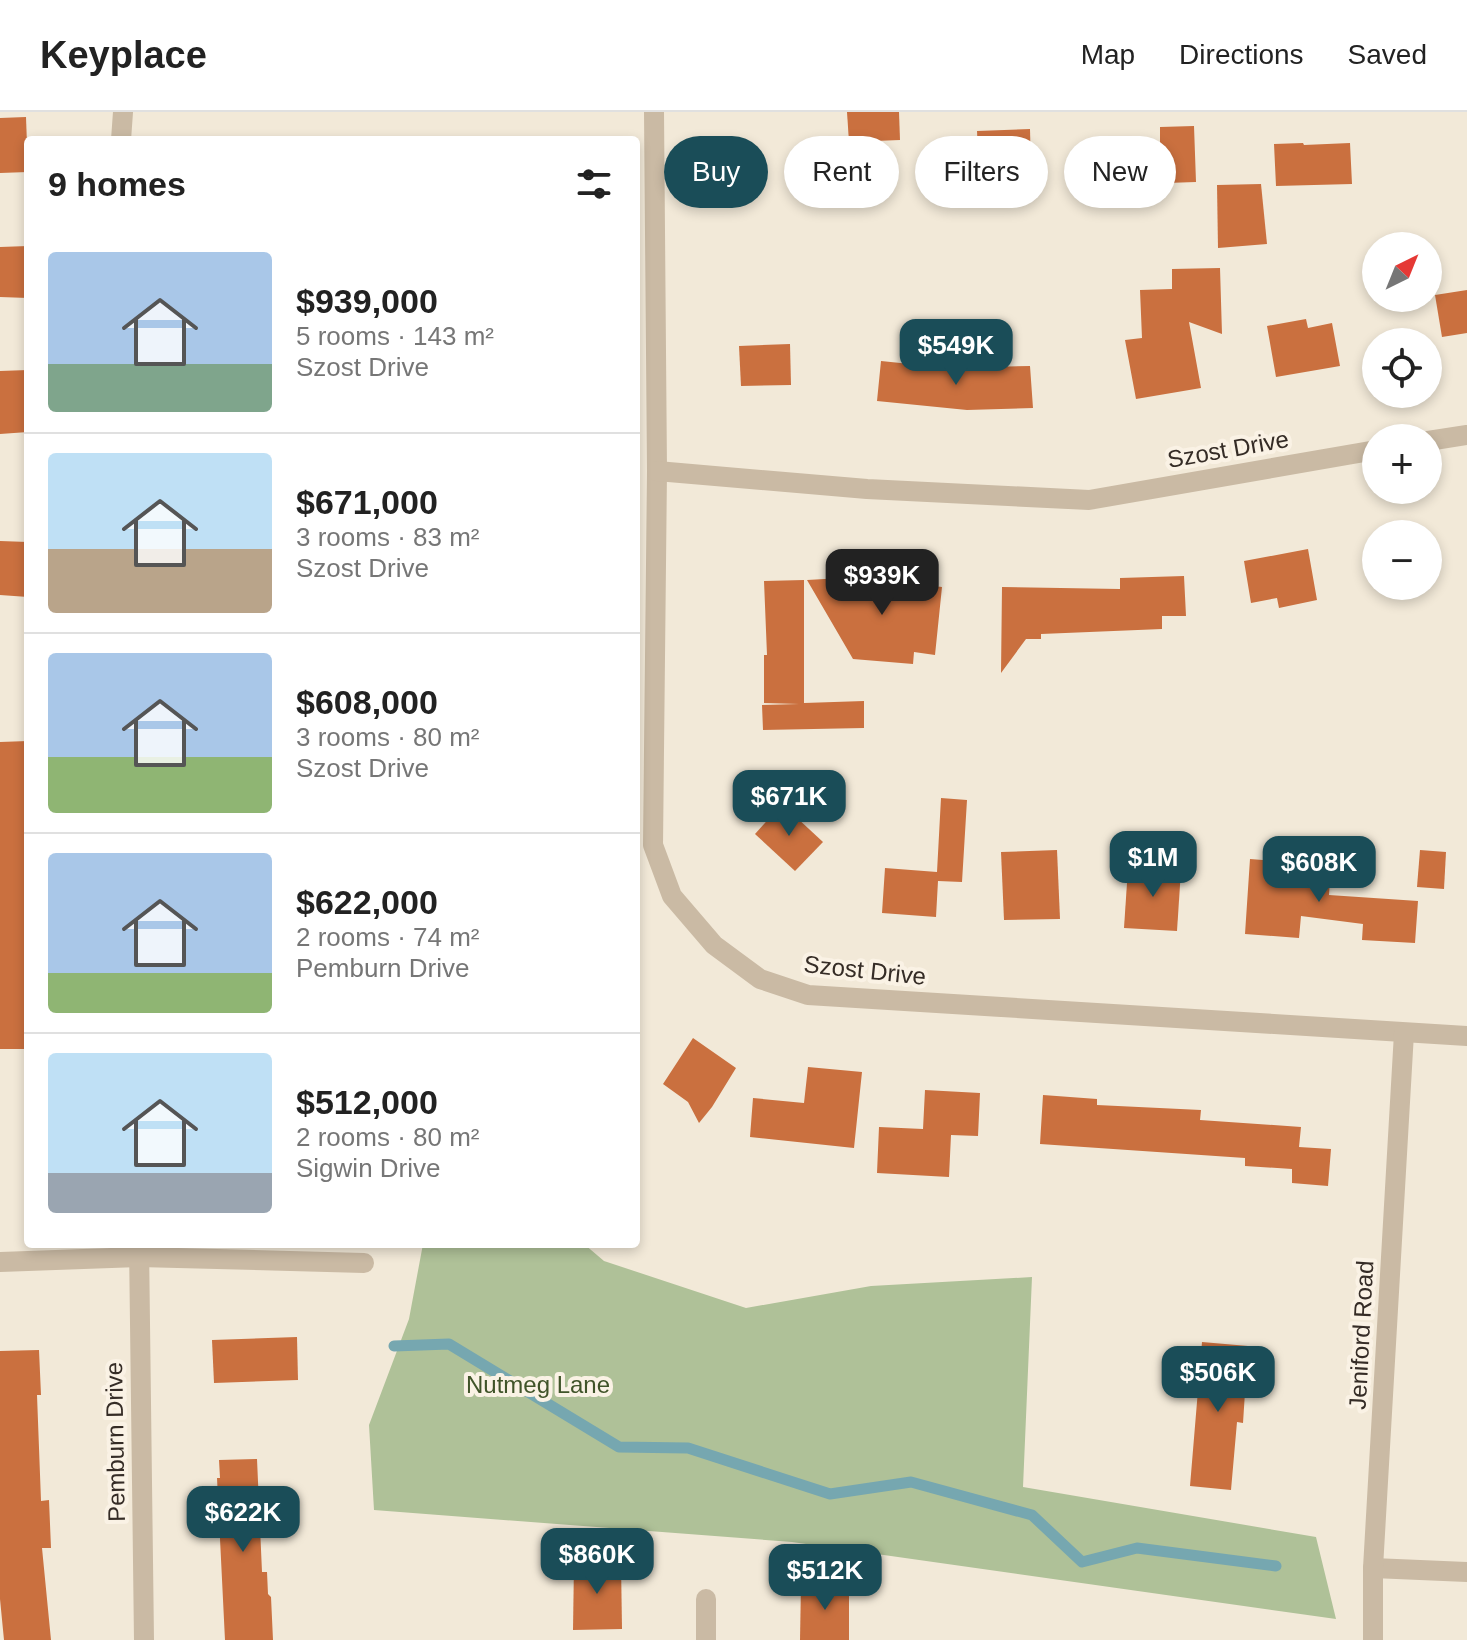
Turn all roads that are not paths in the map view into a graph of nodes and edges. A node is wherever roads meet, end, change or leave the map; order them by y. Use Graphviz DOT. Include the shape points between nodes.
graph roads {
  1 [pos="123,112"];
  2 [pos="654,112"];
  3 [pos="121,136"];
  4 [pos="1467,435"];
  5 [pos="1442,439"];
  6 [pos="1362,452"];
  7 [pos="657,471"];
  8 [pos="1404,1033"];
  9 [pos="1467,1036"];
  10 [pos="139,1250"];
  11 [pos="0,1262"];
  12 [pos="364,1263"];
  13 [pos="1373,1568"];
  14 [pos="1467,1572"];
  15 [pos="706,1599"];
  16 [pos="144,1640"];
  17 [pos="706,1640"];
  18 [pos="1373,1640"];
  1 -- 3 [label="street"];
  2 -- 7 [label="street, Szost Drive"];
  4 -- 5 [label="street"];
  6 -- 7 [label="street, Szost Drive" via="1089,500"];
  7 -- 8 [label="street, Szost Drive" via="653,845 672,896 714,945 760,979 808,995"];
  8 -- 9 [label="street, Szost Drive"];
  8 -- 13 [label="street, Jeniford Road"];
  10 -- 11 [label="street"];
  10 -- 12 [label="street"];
  10 -- 16 [label="street, Pemburn Drive"];
  13 -- 14 [label="street"];
  13 -- 18 [label="street, Jeniford Road"];
  15 -- 17 [label="street"];
}
